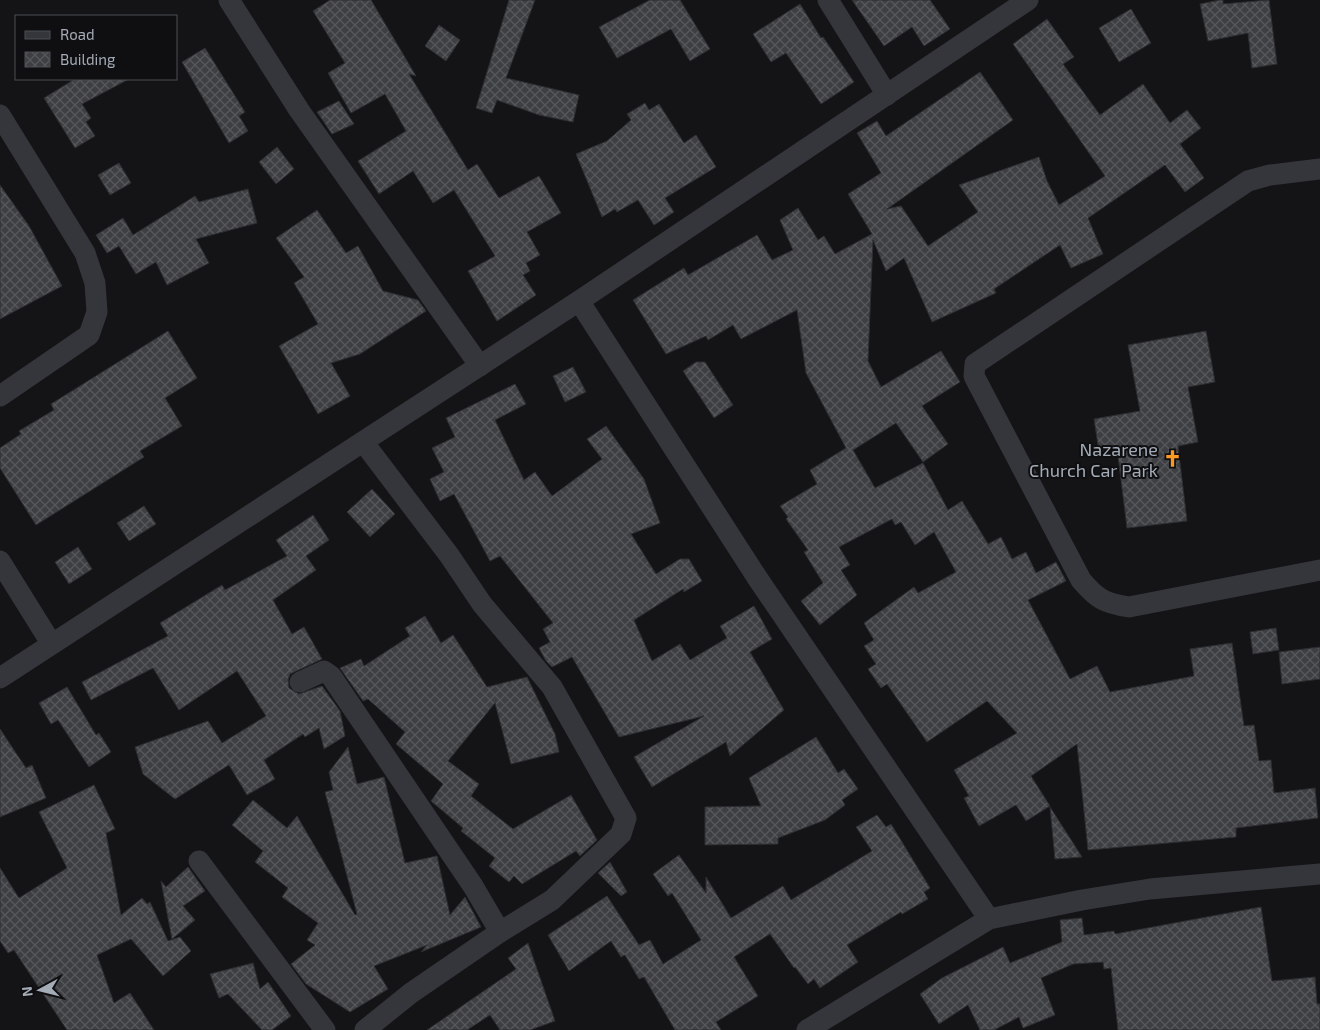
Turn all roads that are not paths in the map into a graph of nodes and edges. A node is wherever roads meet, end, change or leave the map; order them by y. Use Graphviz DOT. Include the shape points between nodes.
graph roads {
  1 [pos="229,0"];
  2 [pos="828,0"];
  3 [pos="1028,0"];
  4 [pos="887,95"];
  5 [pos="0,115"];
  6 [pos="1320,169"];
  7 [pos="580,301"];
  8 [pos="480,366"];
  9 [pos="0,396"];
  10 [pos="364,443"];
  11 [pos="0,561"];
  12 [pos="1320,570"];
  13 [pos="51,643"];
  14 [pos="0,678"];
  15 [pos="300,682"];
  16 [pos="200,861"];
  17 [pos="1320,874"];
  18 [pos="989,919"];
  19 [pos="500,932"];
  20 [pos="814,1028"];
  21 [pos="325,1030"];
  22 [pos="365,1030"];
  1 -- 8 [label="street" via="299,110"];
  2 -- 4 [label="street"];
  3 -- 4 [label="street"];
  4 -- 7 [label="street"];
  5 -- 9 [label="street" via="85,253 96,283 97,312 89,335"];
  6 -- 12 [label="street" via="1248,180 974,364 973,370 1081,580 1095,597 1129,607"];
  7 -- 8 [label="street"];
  7 -- 18 [label="street" via="758,579"];
  8 -- 10 [label="street"];
  10 -- 13 [label="street"];
  10 -- 19 [label="street" via="482,604 552,687 626,818 621,834 552,900"];
  11 -- 13 [label="street"];
  13 -- 14 [label="street"];
  15 -- 19 [label="street" via="324,672 331,676 468,878"];
  16 -- 21 [label="street"];
  17 -- 18 [label="street" via="1150,889"];
  18 -- 20 [label="street"];
  19 -- 22 [label="street" via="411,993"];
}
